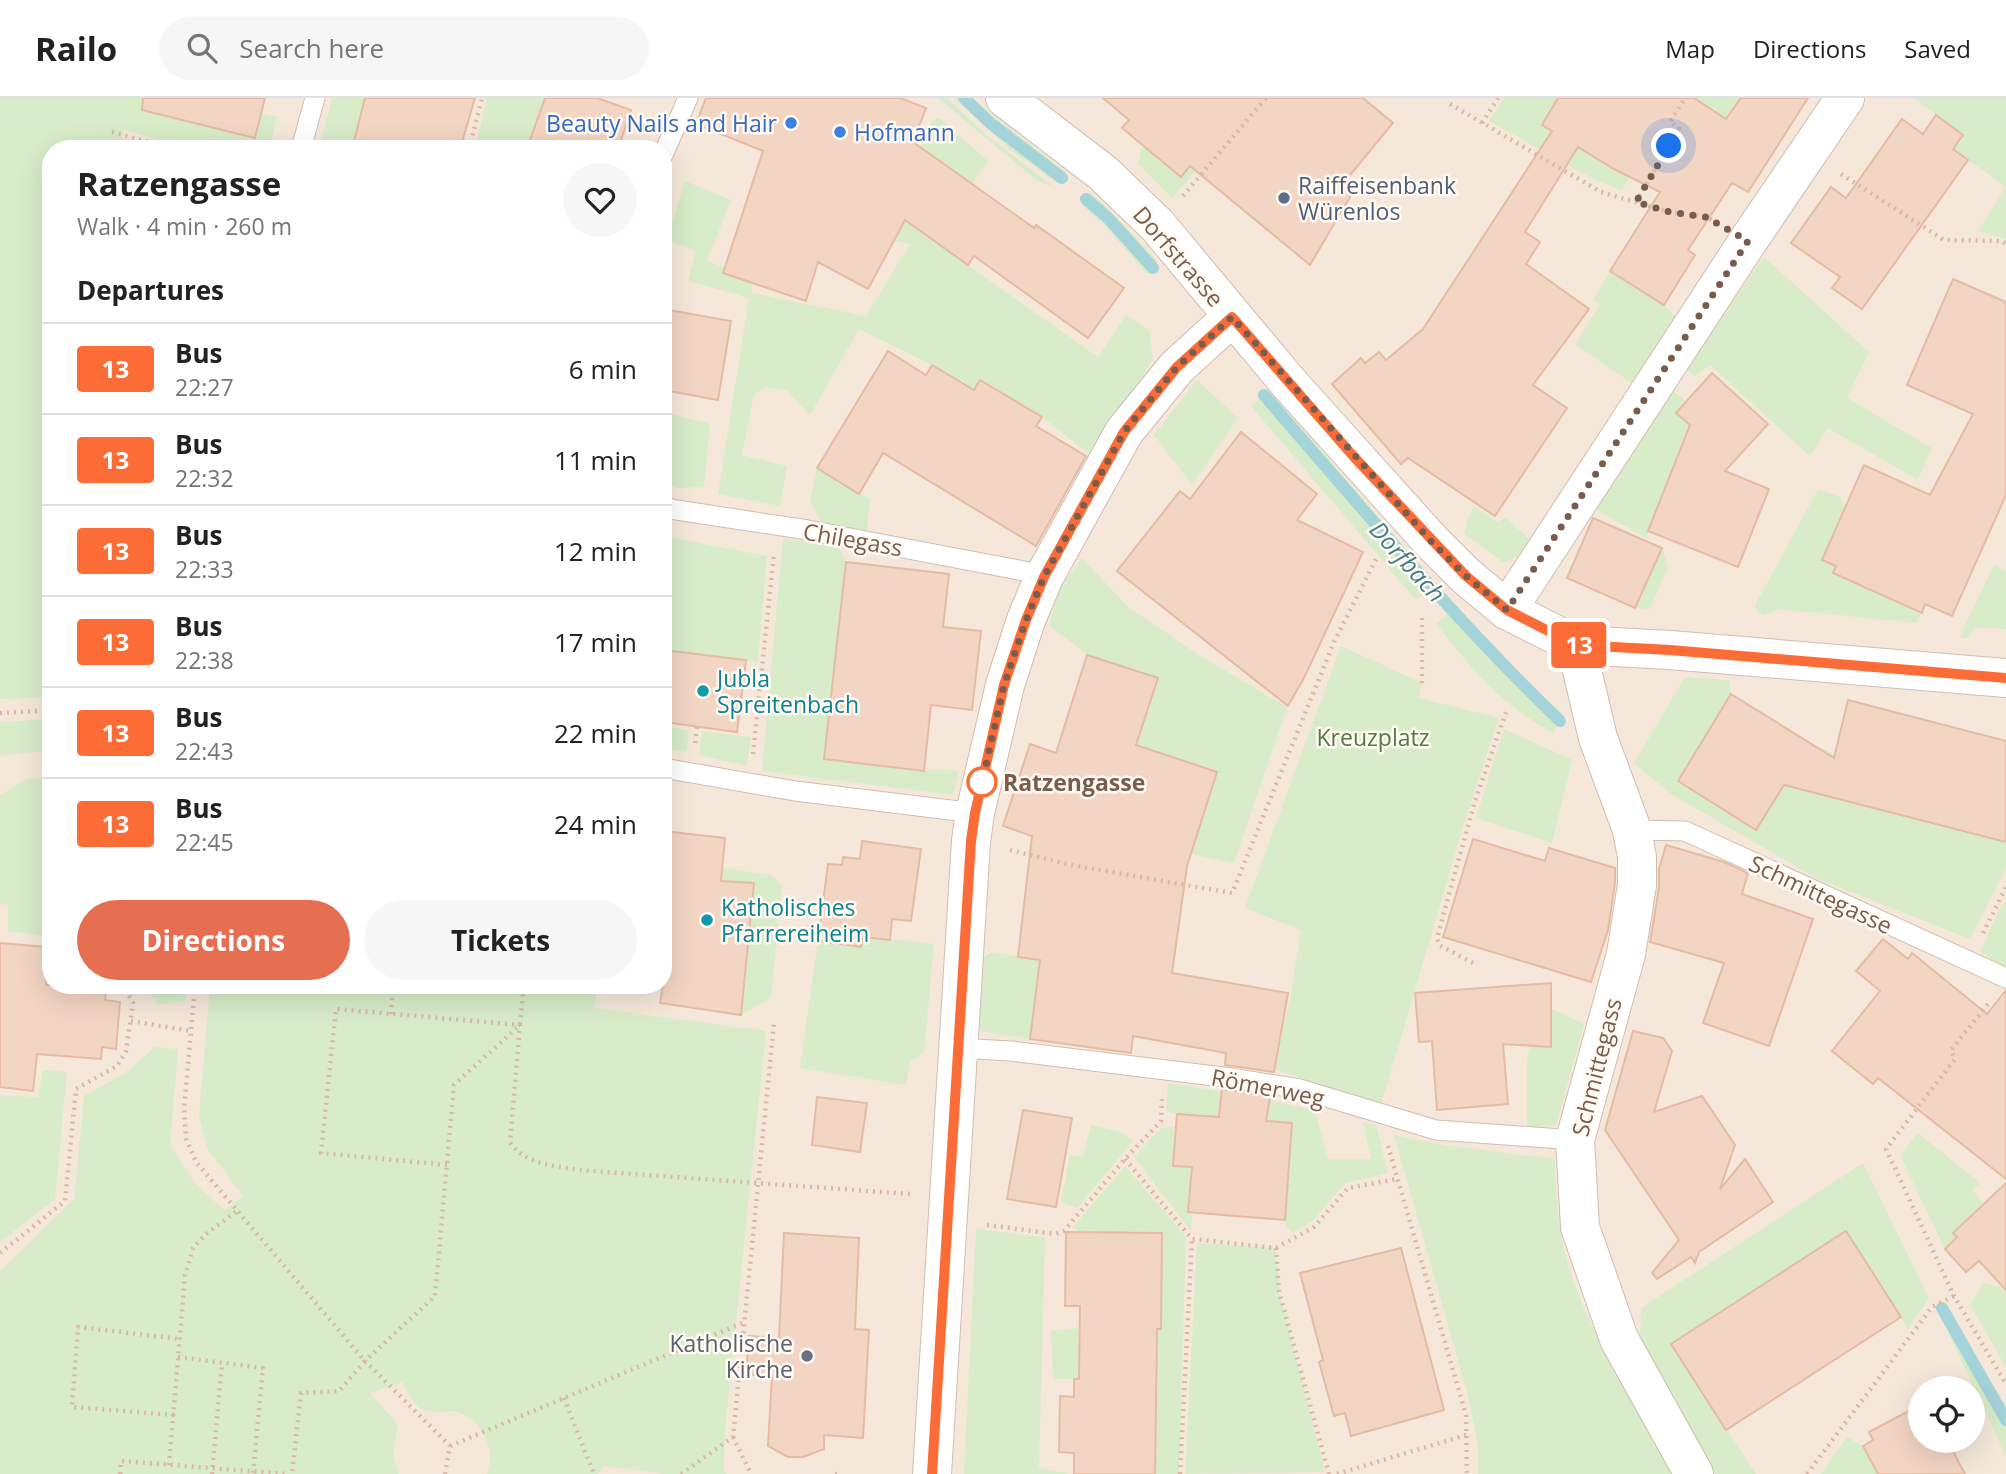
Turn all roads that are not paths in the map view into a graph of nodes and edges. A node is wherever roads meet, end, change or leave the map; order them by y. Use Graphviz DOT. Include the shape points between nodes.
graph roads {
  1 [pos="315,98"];
  2 [pos="688,98"];
  3 [pos="1005,98"];
  4 [pos="1845,98"];
  5 [pos="303,140"];
  6 [pos="670,140"];
  7 [pos="1232,317"];
  8 [pos="672,509"];
  9 [pos="1044,577"];
  10 [pos="1507,610"];
  11 [pos="1576,645"];
  12 [pos="2006,678"];
  13 [pos="672,770"];
  14 [pos="975,813"];
  15 [pos="1632,830"];
  16 [pos="2006,978"];
  17 [pos="957,1048"];
  18 [pos="1575,1140"];
  19 [pos="932,1474"];
  20 [pos="1694,1474"];
  1 -- 5 [label="lane"];
  2 -- 6 [label="lane"];
  3 -- 7 [label="street, Dorfstrasse" via="1103,173 1148,217"];
  4 -- 10 [label="street"];
  7 -- 9 [label="street" via="1177,367 1124,432"];
  7 -- 10 [label="street, Dorfstrasse" via="1431,541"];
  8 -- 9 [label="lane, Chilegass"];
  9 -- 14 [label="street" via="1004,685"];
  10 -- 11 [label="street, Dorfstrasse"];
  11 -- 12 [label="street, Dorfstrasse"];
  11 -- 15 [label="street, Schmittegass" via="1598,738"];
  13 -- 14 [label="lane" via="795,791"];
  14 -- 17 [label="street"];
  15 -- 16 [label="lane, Schmittegasse" via="1685,831"];
  15 -- 18 [label="street, Schmittegass" via="1637,857 1633,918"];
  17 -- 18 [label="lane, Römerweg" via="1231,1078 1300,1089 1436,1130"];
  17 -- 19 [label="street"];
  18 -- 20 [label="street, Schmittegass" via="1580,1227 1619,1339"];
}
